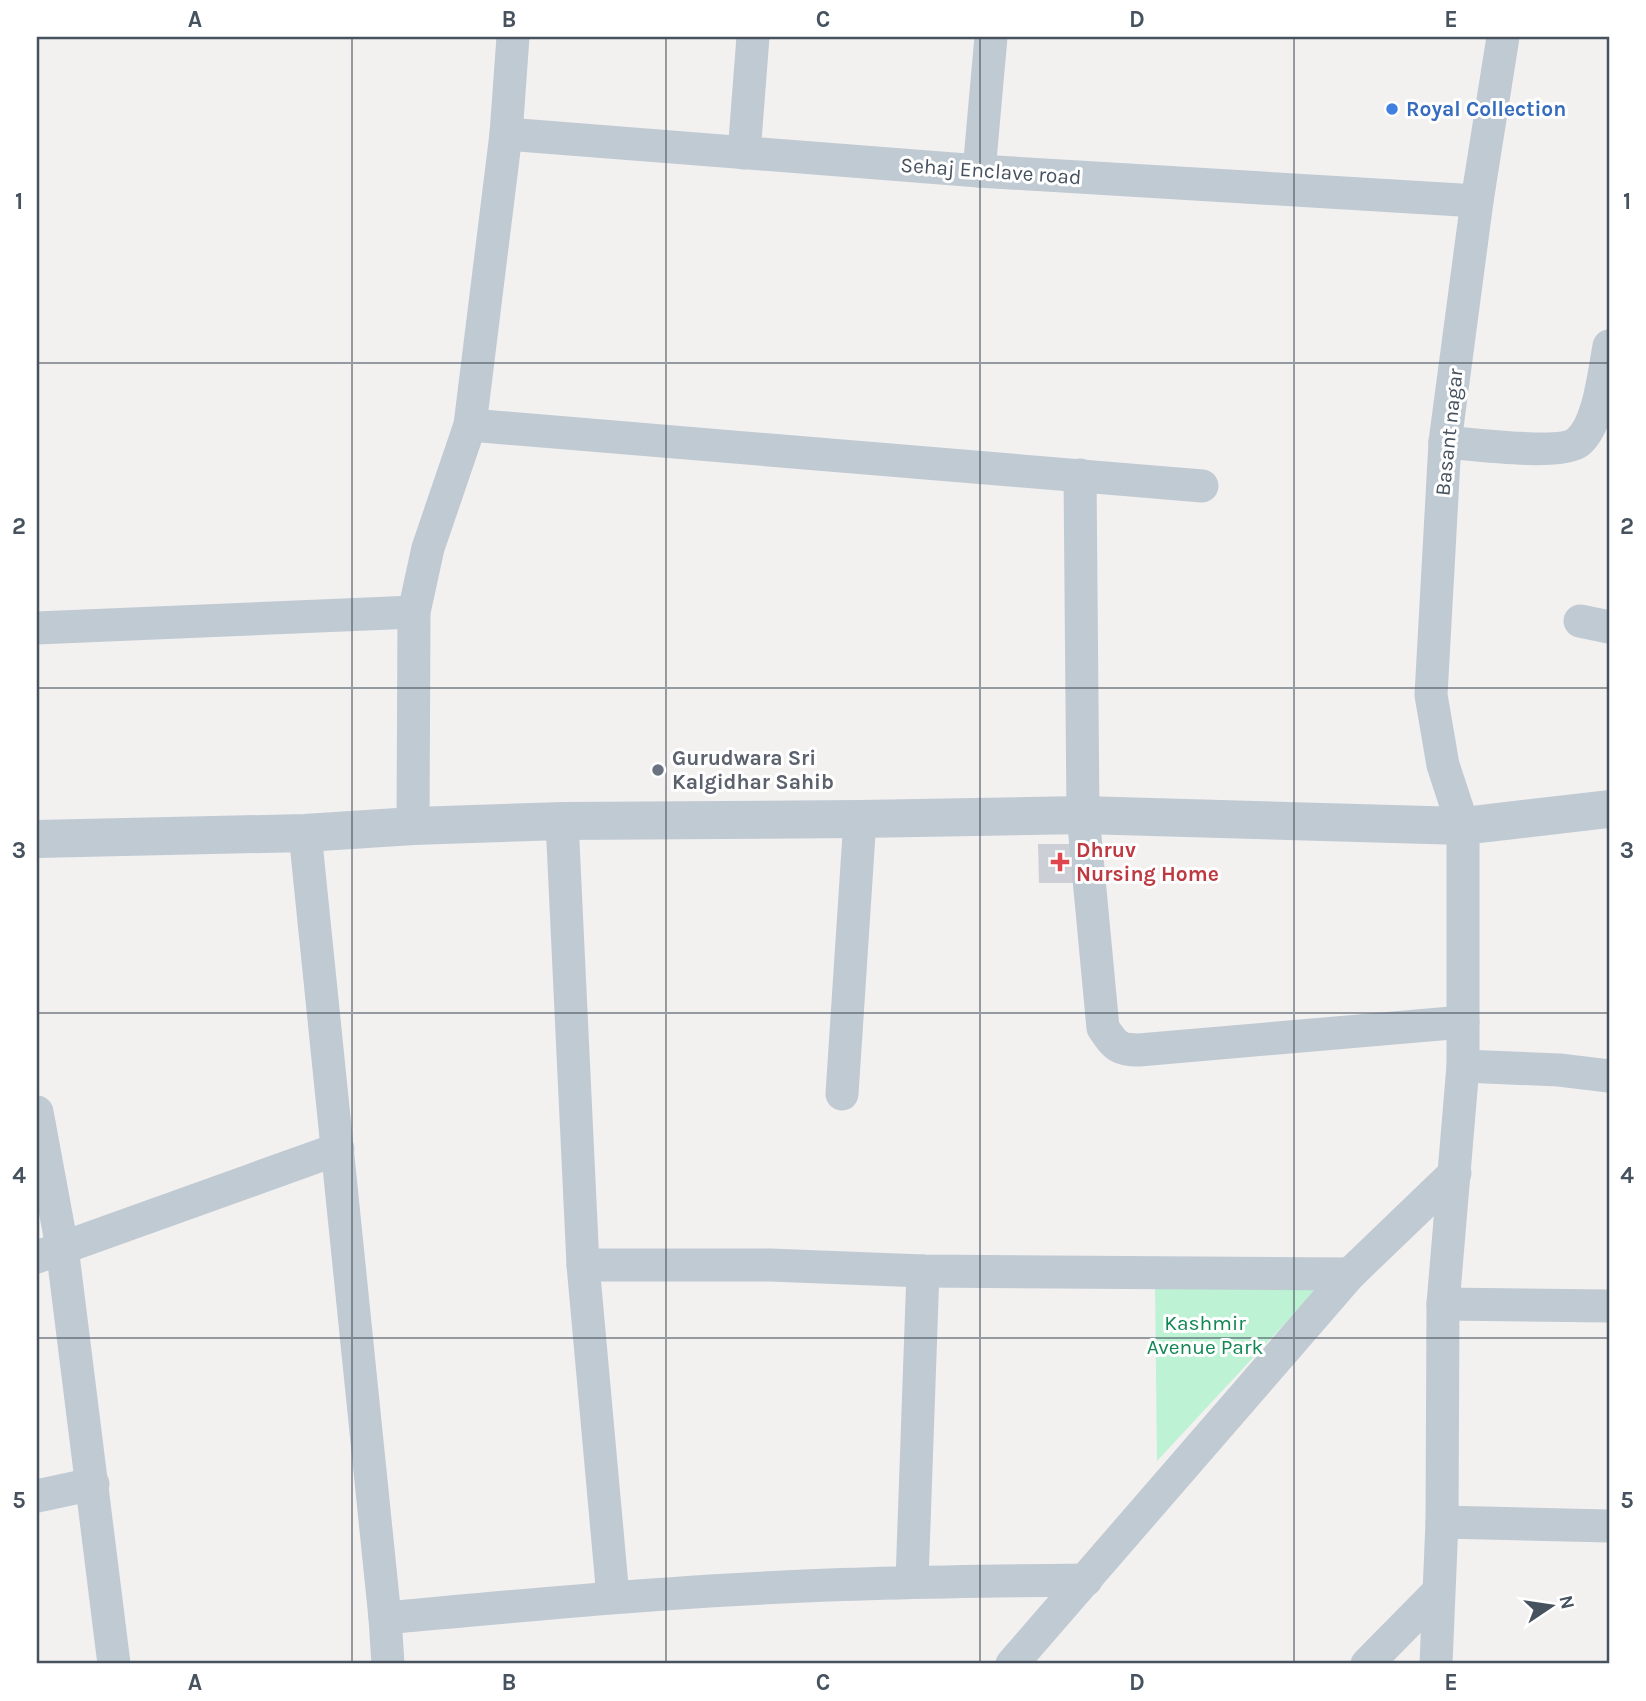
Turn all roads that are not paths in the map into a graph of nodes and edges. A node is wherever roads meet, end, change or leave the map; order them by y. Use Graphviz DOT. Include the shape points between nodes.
graph roads {
  1 [pos="513,37"];
  2 [pos="753,37"];
  3 [pos="991,37"];
  4 [pos="1503,37"];
  5 [pos="506,134"];
  6 [pos="744,153"];
  7 [pos="979,171"];
  8 [pos="1476,201"];
  9 [pos="1609,346"];
  10 [pos="470,425"];
  11 [pos="1445,442"];
  12 [pos="1080,475"];
  13 [pos="1202,486"];
  14 [pos="414,612"];
  15 [pos="37,628"];
  16 [pos="1609,809"];
  17 [pos="1083,815"];
  18 [pos="860,820"];
  19 [pos="562,821"];
  20 [pos="414,826"];
  21 [pos="1463,826"];
  22 [pos="306,833"];
  23 [pos="37,839"];
  24 [pos="1463,1022"];
  25 [pos="1463,1066"];
  26 [pos="1609,1076"];
  27 [pos="842,1094"];
  28 [pos="37,1112"];
  29 [pos="338,1149"];
  30 [pos="1455,1173"];
  31 [pos="50,1252"];
  32 [pos="583,1265"];
  33 [pos="923,1271"];
  34 [pos="1350,1274"];
  35 [pos="1443,1304"];
  36 [pos="1609,1306"];
  37 [pos="93,1484"];
  38 [pos="37,1496"];
  39 [pos="1442,1522"];
  40 [pos="1609,1526"];
  41 [pos="1086,1580"];
  42 [pos="912,1581"];
  43 [pos="1437,1593"];
  44 [pos="613,1597"];
  45 [pos="386,1618"];
  46 [pos="114,1664"];
  47 [pos="388,1664"];
  48 [pos="1012,1664"];
  49 [pos="1367,1664"];
  50 [pos="1436,1664"];
  1 -- 5 [label="street"];
  2 -- 6 [label="street"];
  3 -- 7 [label="street"];
  4 -- 8 [label="street, Basant nagar"];
  5 -- 6 [label="street, Sehaj Enclave road"];
  5 -- 10 [label="street"];
  6 -- 7 [label="street, Sehaj Enclave road"];
  7 -- 8 [label="street, Sehaj Enclave road"];
  8 -- 11 [label="street, Basant nagar"];
  9 -- 11 [label="street" via="1597,406 1580,442 1549,449"];
  10 -- 12 [label="street"];
  10 -- 14 [label="street" via="428,548"];
  11 -- 21 [label="street, Basant nagar" via="1431,695 1443,765"];
  12 -- 13 [label="street"];
  12 -- 17 [label="street"];
  14 -- 15 [label="street"];
  14 -- 20 [label="street"];
  16 -- 21 [label="street"];
  17 -- 18 [label="street"];
  17 -- 21 [label="street"];
  17 -- 24 [label="street" via="1103,1028 1124,1050"];
  18 -- 19 [label="street"];
  18 -- 27 [label="street"];
  19 -- 20 [label="street"];
  19 -- 32 [label="street"];
  20 -- 22 [label="street"];
  21 -- 24 [label="street, Basant nagar"];
  22 -- 23 [label="street"];
  22 -- 29 [label="street"];
  24 -- 25 [label="street, Basant nagar"];
  25 -- 26 [label="street"];
  25 -- 30 [label="street, Basant nagar"];
  28 -- 31 [label="street"];
  29 -- 31 [label="street"];
  29 -- 45 [label="street"];
  30 -- 34 [label="street"];
  30 -- 35 [label="street, Basant nagar"];
  31 -- 37 [label="street"];
  32 -- 33 [label="street"];
  32 -- 44 [label="street"];
  33 -- 34 [label="street"];
  33 -- 42 [label="street"];
  34 -- 41 [label="street"];
  35 -- 36 [label="street"];
  35 -- 39 [label="street, Basant nagar"];
  37 -- 38 [label="street"];
  37 -- 46 [label="street"];
  39 -- 40 [label="street"];
  39 -- 43 [label="street, Basant nagar"];
  41 -- 42 [label="street"];
  41 -- 48 [label="street"];
  42 -- 44 [label="street"];
  43 -- 49 [label="street"];
  43 -- 50 [label="street, Basant nagar"];
  44 -- 45 [label="street"];
  45 -- 47 [label="street"];
}
